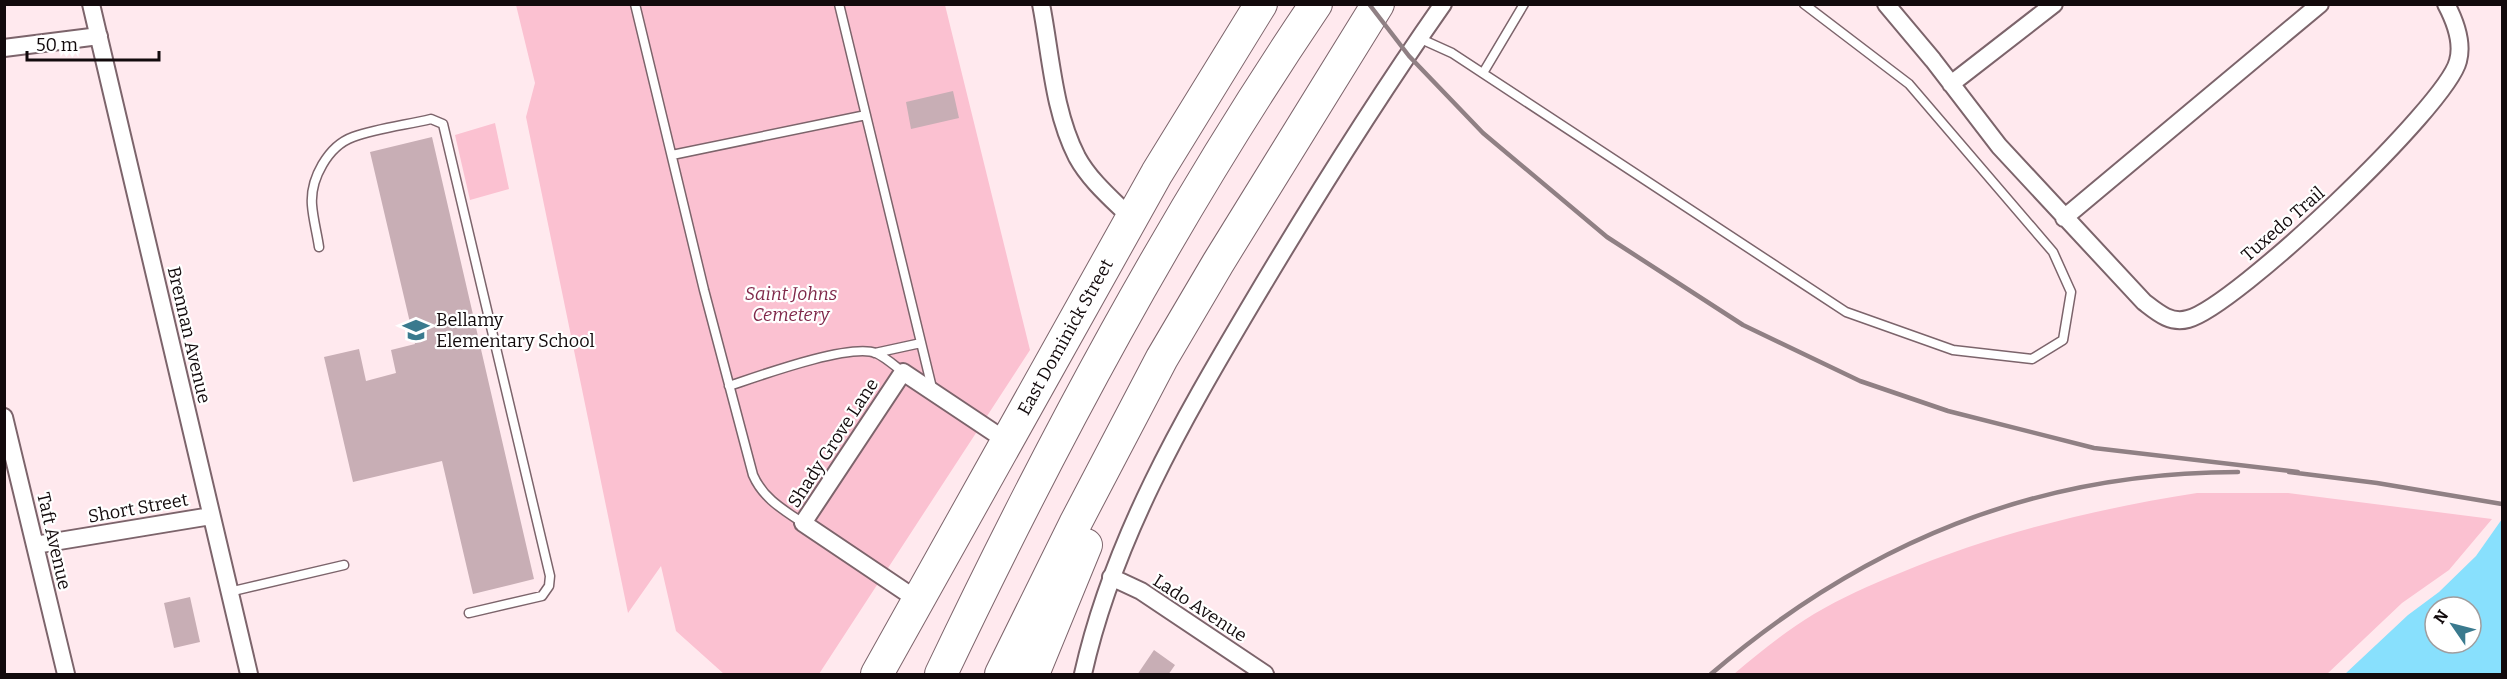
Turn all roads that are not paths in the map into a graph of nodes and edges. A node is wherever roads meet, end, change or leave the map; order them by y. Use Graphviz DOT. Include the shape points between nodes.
graph roads {
  1 [pos="91,4"];
  2 [pos="635,4"];
  3 [pos="839,4"];
  4 [pos="1041,4"];
  5 [pos="1261,4"];
  6 [pos="1316,4"];
  7 [pos="1378,4"];
  8 [pos="1443,4"];
  9 [pos="1524,4"];
  10 [pos="1804,4"];
  11 [pos="1886,4"];
  12 [pos="2054,4"];
  13 [pos="2320,4"];
  14 [pos="2446,4"];
  15 [pos="99,36"];
  16 [pos="1421,39"];
  17 [pos="4,48"];
  18 [pos="1483,73"];
  19 [pos="1951,84"];
  20 [pos="866,116"];
  21 [pos="672,155"];
  22 [pos="2064,218"];
  23 [pos="1132,219"];
  24 [pos="319,247"];
  25 [pos="921,343"];
  26 [pos="875,353"];
  27 [pos="1162,358"];
  28 [pos="903,372"];
  29 [pos="729,386"];
  30 [pos="933,392"];
  31 [pos="4,417"];
  32 [pos="1008,442"];
  33 [pos="211,516"];
  34 [pos="803,523"];
  35 [pos="35,546"];
  36 [pos="344,565"];
  37 [pos="1111,577"];
  38 [pos="228,592"];
  39 [pos="920,601"];
  40 [pos="469,613"];
  41 [pos="66,675"];
  42 [pos="249,675"];
  43 [pos="877,675"];
  44 [pos="941,675"];
  45 [pos="1001,675"];
  46 [pos="1034,675"];
  47 [pos="1083,675"];
  48 [pos="1265,675"];
  1 -- 15 [label="street, Brennan Avenue"];
  2 -- 21 [label="lane"];
  3 -- 20 [label="lane"];
  4 -- 23 [label="street" via="1060,111 1077,157 1092,180"];
  5 -- 23 [label="highway, East Dominick Street"];
  6 -- 44 [label="highway" via="1224,146 1074,406"];
  7 -- 27 [label="highway"];
  8 -- 16 [label="street"];
  9 -- 18 [label="lane"];
  10 -- 18 [label="lane" via="1909,84 2052,252 2071,292 2063,340 2032,359 1953,350 1846,312"];
  11 -- 19 [label="street, Tuxedo Trail"];
  12 -- 19 [label="street"];
  13 -- 22 [label="street"];
  14 -- 22 [label="street, Tuxedo Trail" via="2460,45 2458,63 2427,107 2350,190 2282,254 2203,314 2186,320 2166,319 2144,302"];
  15 -- 17 [label="street"];
  15 -- 33 [label="street, Brennan Avenue"];
  16 -- 18 [label="lane"];
  16 -- 37 [label="street" via="1302,219 1194,400 1144,498"];
  19 -- 22 [label="street, Tuxedo Trail" via="1999,146"];
  20 -- 21 [label="lane"];
  20 -- 25 [label="lane"];
  21 -- 29 [label="lane"];
  23 -- 32 [label="highway, East Dominick Street"];
  24 -- 40 [label="lane" via="312,203 315,180 338,146 352,137 431,119 443,124 550,576 542,596"];
  25 -- 26 [label="lane"];
  25 -- 30 [label="lane"];
  26 -- 28 [label="lane"];
  26 -- 29 [label="lane" via="849,352 819,358"];
  27 -- 45 [label="highway"];
  27 -- 46 [label="highway"];
  28 -- 30 [label="street, Shady Grove Lane"];
  28 -- 34 [label="street, Shady Grove Lane"];
  29 -- 34 [label="lane" via="758,486 771,502"];
  30 -- 32 [label="street, Shady Grove Lane"];
  31 -- 35 [label="street, Taft Avenue"];
  32 -- 39 [label="highway, East Dominick Street"];
  33 -- 35 [label="street, Short Street"];
  33 -- 38 [label="street, Brennan Avenue"];
  34 -- 39 [label="street, Shady Grove Lane"];
  35 -- 41 [label="street, Taft Avenue"];
  36 -- 38 [label="lane"];
  37 -- 47 [label="street"];
  37 -- 48 [label="street, Lado Avenue" via="1141,591"];
  38 -- 42 [label="street, Brennan Avenue"];
  39 -- 43 [label="highway, East Dominick Street"];
}
